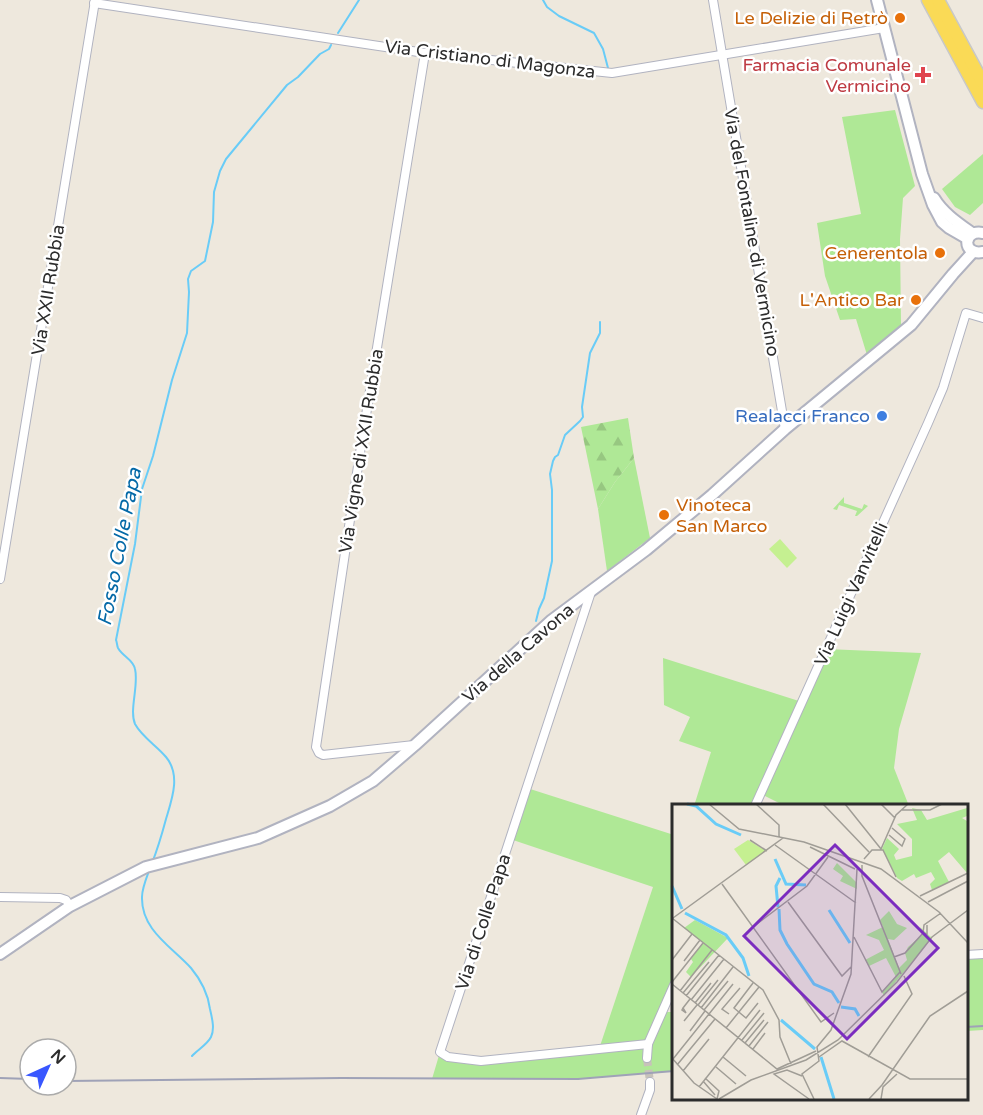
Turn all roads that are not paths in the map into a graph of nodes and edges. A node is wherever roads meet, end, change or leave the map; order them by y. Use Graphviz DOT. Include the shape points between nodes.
graph roads {
  1 [pos="713,0"];
  2 [pos="877,0"];
  3 [pos="928,0"];
  4 [pos="938,0"];
  5 [pos="94,2"];
  6 [pos="884,28"];
  7 [pos="425,53"];
  8 [pos="722,55"];
  9 [pos="983,83"];
  10 [pos="983,102"];
  11 [pos="974,235"];
  12 [pos="978,252"];
  13 [pos="983,318"];
  14 [pos="785,429"];
  15 [pos="0,579"];
  16 [pos="591,592"];
  17 [pos="416,745"];
  18 [pos="757,804"];
  19 [pos="0,897"];
  20 [pos="70,906"];
  21 [pos="0,954"];
  22 [pos="983,954"];
  23 [pos="968,955"];
  24 [pos="672,990"];
  25 [pos="648,1044"];
  26 [pos="647,1058"];
  27 [pos="650,1082"];
  28 [pos="641,1115"];
  1 -- 8 [label="street, Via del Fontaline di Vermicino"];
  2 -- 6 [label="main road"];
  3 -- 10 [label="main road"];
  4 -- 9 [label="main road"];
  5 -- 7 [label="street, Via Cristiano di Magonza"];
  5 -- 15 [label="street, Via XXII Rubbia"];
  6 -- 8 [label="street, Via Cristiano di Magonza"];
  6 -- 11 [label="main road" via="933,205 949,228"];
  7 -- 8 [label="street, Via Cristiano di Magonza" via="612,74"];
  7 -- 17 [label="street, Via Vigne di XXII Rubbia" via="316,747 323,755"];
  8 -- 14 [label="street, Via del Fontaline di Vermicino"];
  11 -- 12 [label="main road" via="969,248"];
  12 -- 14 [label="main road, Via della Cavona" via="953,274 911,325"];
  13 -- 18 [label="street, Via Luigi Vanvitelli" via="966,313 928,423"];
  14 -- 16 [label="main road, Via della Cavona" via="712,495"];
  16 -- 17 [label="main road, Via della Cavona" via="552,620"];
  16 -- 25 [label="street, Via di Colle Papa" via="440,1052 448,1057 481,1061"];
  17 -- 20 [label="main road, Via della Cavona" via="373,781 330,806 258,838 151,866"];
  19 -- 20 [label="street" via="60,898"];
  20 -- 21 [label="main road, Via della Cavona"];
  22 -- 23 [label="street"];
  24 -- 25 [label="street"];
  25 -- 26 [label="street"];
  27 -- 28 [label="street"];
}
